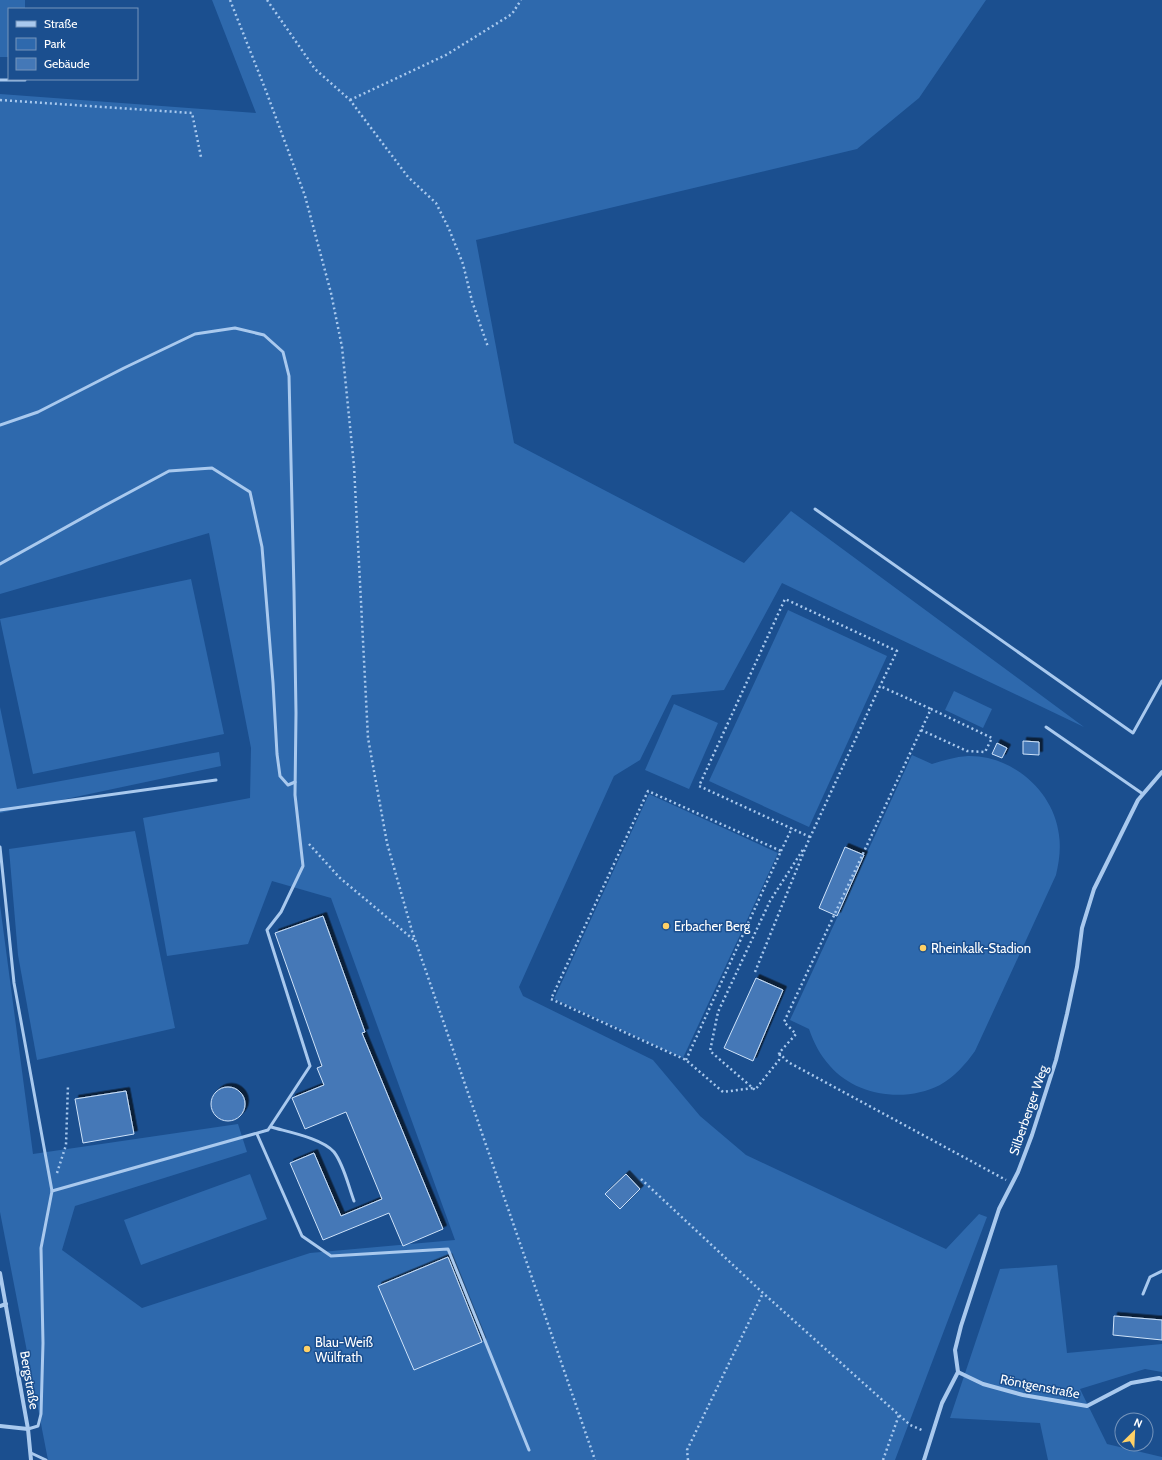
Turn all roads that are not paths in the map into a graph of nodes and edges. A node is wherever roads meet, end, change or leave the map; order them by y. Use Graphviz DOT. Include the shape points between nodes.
graph roads {
  1 [pos="0,80"];
  2 [pos="25,80"];
  3 [pos="0,425"];
  4 [pos="815,509"];
  5 [pos="0,564"];
  6 [pos="1162,681"];
  7 [pos="1046,727"];
  8 [pos="1162,772"];
  9 [pos="216,780"];
  10 [pos="295,782"];
  11 [pos="1143,794"];
  12 [pos="0,810"];
  13 [pos="0,847"];
  14 [pos="271,1126"];
  15 [pos="256,1134"];
  16 [pos="52,1191"];
  17 [pos="354,1201"];
  18 [pos="1162,1271"];
  19 [pos="0,1273"];
  20 [pos="1144,1294"];
  21 [pos="6,1304"];
  22 [pos="0,1306"];
  23 [pos="958,1372"];
  24 [pos="1162,1379"];
  25 [pos="0,1426"];
  26 [pos="28,1429"];
  27 [pos="529,1450"];
  28 [pos="31,1453"];
  29 [pos="31,1460"];
  30 [pos="46,1460"];
  31 [pos="924,1460"];
  1 -- 2 [label="lane"];
  3 -- 10 [label="lane" via="38,412 195,334 236,328 264,335 283,352 289,376"];
  4 -- 6 [label="lane" via="1133,733"];
  5 -- 10 [label="lane" via="169,472 212,468 250,492 262,547 280,776 288,785"];
  7 -- 11 [label="lane"];
  8 -- 11 [label="street, Silberberger Weg"];
  9 -- 12 [label="lane"];
  10 -- 14 [label="lane" via="303,866 280,912 267,930 310,1066"];
  11 -- 23 [label="street, Silberberger Weg" via="1094,889 1082,928 1056,1060 1032,1135 999,1209 961,1326 955,1350"];
  13 -- 16 [label="lane" via="14,983"];
  14 -- 15 [label="lane" via="268,1130"];
  14 -- 17 [label="lane" via="329,1147 338,1159"];
  15 -- 16 [label="lane"];
  15 -- 27 [label="lane" via="302,1236 331,1256 448,1249"];
  16 -- 26 [label="lane" via="41,1248 41,1414 38,1426"];
  18 -- 20 [label="lane" via="1150,1277"];
  19 -- 21 [label="street, Bergstraße"];
  21 -- 22 [label="street"];
  21 -- 26 [label="street, Bergstraße"];
  23 -- 24 [label="street, Röntgenstraße" via="983,1384 1023,1395 1087,1406 1131,1383"];
  23 -- 31 [label="street" via="942,1403"];
  25 -- 26 [label="street"];
  26 -- 28 [label="street, Bergstraße"];
  28 -- 29 [label="street, Bergstraße"];
  28 -- 30 [label="lane"];
}
